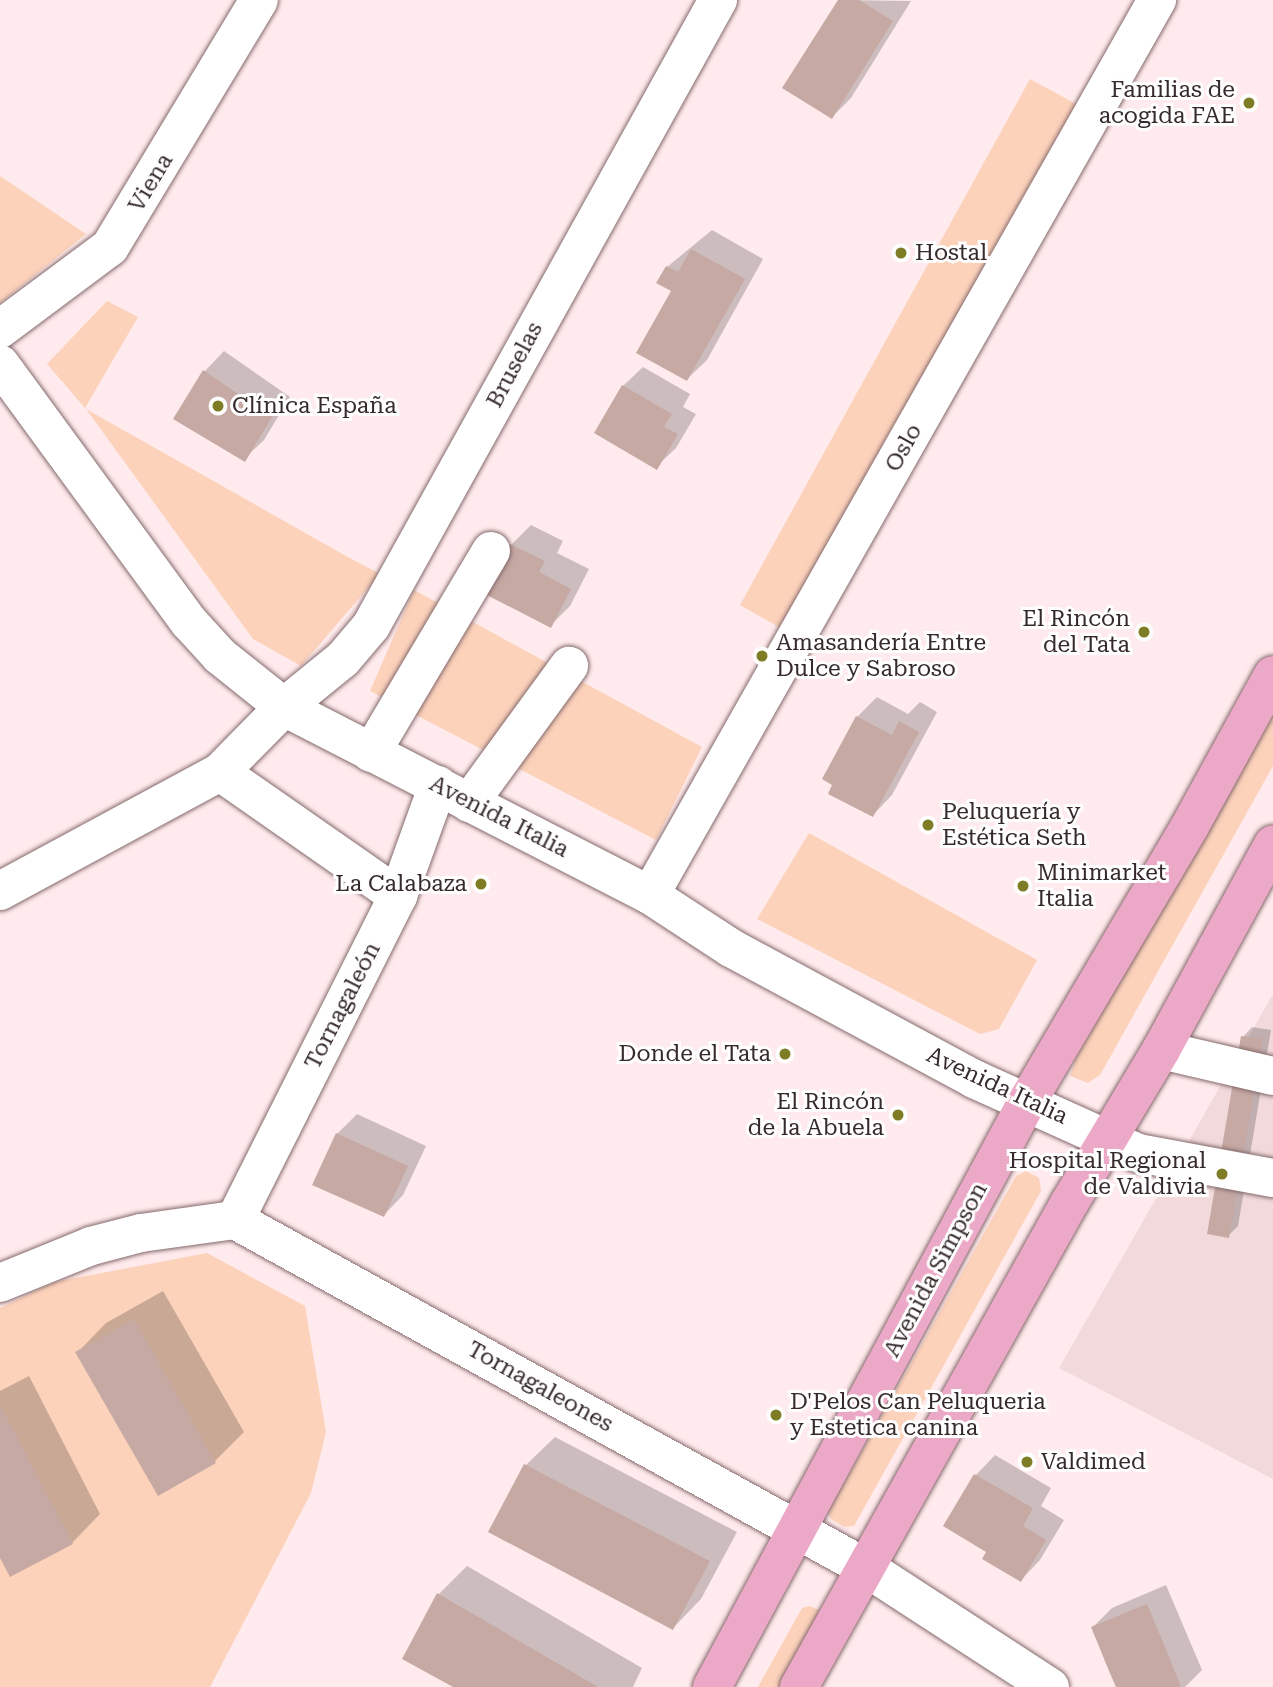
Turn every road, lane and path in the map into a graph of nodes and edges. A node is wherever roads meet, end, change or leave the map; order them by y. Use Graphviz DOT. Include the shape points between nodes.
graph roads {
  1 [pos="259,0"];
  2 [pos="718,0"];
  3 [pos="1157,0"];
  4 [pos="0,330"];
  5 [pos="0,364"];
  6 [pos="491,551"];
  7 [pos="569,666"];
  8 [pos="1273,676"];
  9 [pos="284,707"];
  10 [pos="371,753"];
  11 [pos="220,772"];
  12 [pos="454,794"];
  13 [pos="1273,845"];
  14 [pos="0,891"];
  15 [pos="650,895"];
  16 [pos="398,896"];
  17 [pos="1161,1050"];
  18 [pos="1273,1076"];
  19 [pos="1028,1100"];
  20 [pos="1108,1138"];
  21 [pos="1273,1178"];
  22 [pos="235,1220"];
  23 [pos="0,1283"];
  24 [pos="794,1531"];
  25 [pos="868,1569"];
  26 [pos="712,1687"];
  27 [pos="799,1687"];
  28 [pos="1050,1687"];
  1 -- 4 [label="street, Viena" via="110,247"];
  2 -- 9 [label="street, Bruselas" via="645,125 393,590 344,659"];
  3 -- 15 [label="street, Oslo"];
  5 -- 9 [label="street, Avenida Italia" via="189,622 220,656"];
  6 -- 10 [label="street"];
  7 -- 12 [label="street, Tornagaleón"];
  8 -- 19 [label="main road, Avenida Simpson"];
  9 -- 10 [label="street, Avenida Italia"];
  9 -- 11 [label="street, Bruselas"];
  10 -- 12 [label="street, Avenida Italia"];
  11 -- 14 [label="street, Bruselas"];
  11 -- 16 [label="street"];
  12 -- 15 [label="street, Avenida Italia"];
  12 -- 16 [label="street, Tornagaleón"];
  13 -- 17 [label="main road"];
  15 -- 19 [label="street, Avenida Italia" via="743,954 974,1079"];
  16 -- 22 [label="street, Tornagaleón"];
  17 -- 18 [label="street"];
  17 -- 20 [label="main road"];
  19 -- 20 [label="street, Avenida Italia"];
  19 -- 24 [label="main road, Avenida Simpson"];
  20 -- 21 [label="street, Avenida Italia" via="1138,1153"];
  20 -- 25 [label="main road"];
  22 -- 23 [label="street" via="128,1236 43,1263"];
  22 -- 24 [label="street, Tornagaleones"];
  24 -- 25 [label="street, Tornagaleones"];
  24 -- 26 [label="main road, Avenida Simpson"];
  25 -- 27 [label="main road"];
  25 -- 28 [label="street, Tornagaleones"];
}
